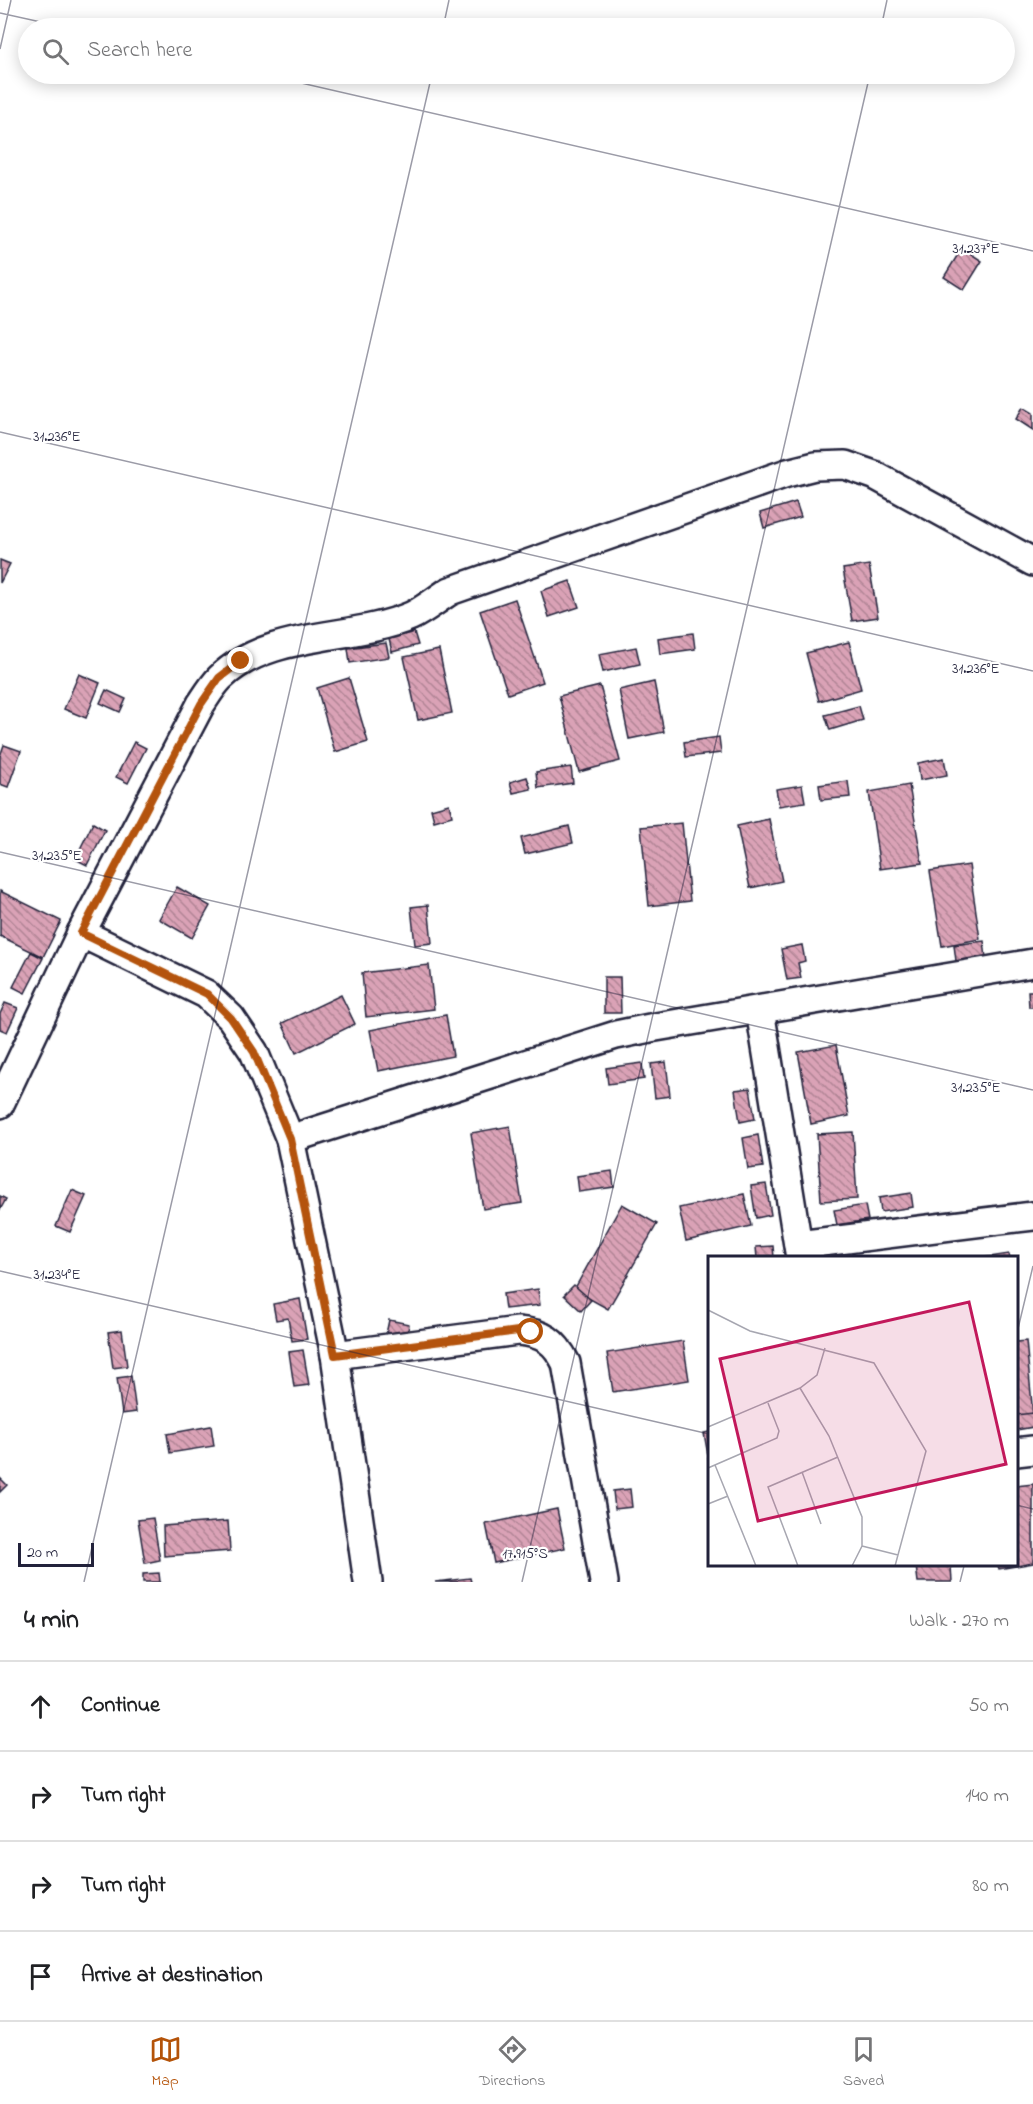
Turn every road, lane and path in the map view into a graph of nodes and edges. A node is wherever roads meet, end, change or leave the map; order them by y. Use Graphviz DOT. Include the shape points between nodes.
graph roads {
  1 [pos="1033,562"];
  2 [pos="81,933"];
  3 [pos="1033,963"];
  4 [pos="760,1010"];
  5 [pos="0,1104"];
  6 [pos="290,1139"];
  7 [pos="1033,1216"];
  8 [pos="799,1251"];
  9 [pos="335,1355"];
  10 [pos="1033,1450"];
  11 [pos="1018,1452"];
  12 [pos="368,1582"];
  13 [pos="604,1582"];
  1 -- 2 [label="street" via="874,475 845,465 815,466 450,591 412,615 375,627 286,643 241,661 219,678"];
  2 -- 5 [label="street"];
  2 -- 6 [label="street" via="207,994 231,1018 254,1052"];
  3 -- 4 [label="street"];
  4 -- 6 [label="street" via="616,1035"];
  4 -- 8 [label="street"];
  6 -- 9 [label="street"];
  7 -- 8 [label="street"];
  9 -- 12 [label="street"];
  9 -- 13 [label="street" via="518,1331 546,1338 559,1349 566,1363"];
  10 -- 11 [label="street"];
}
